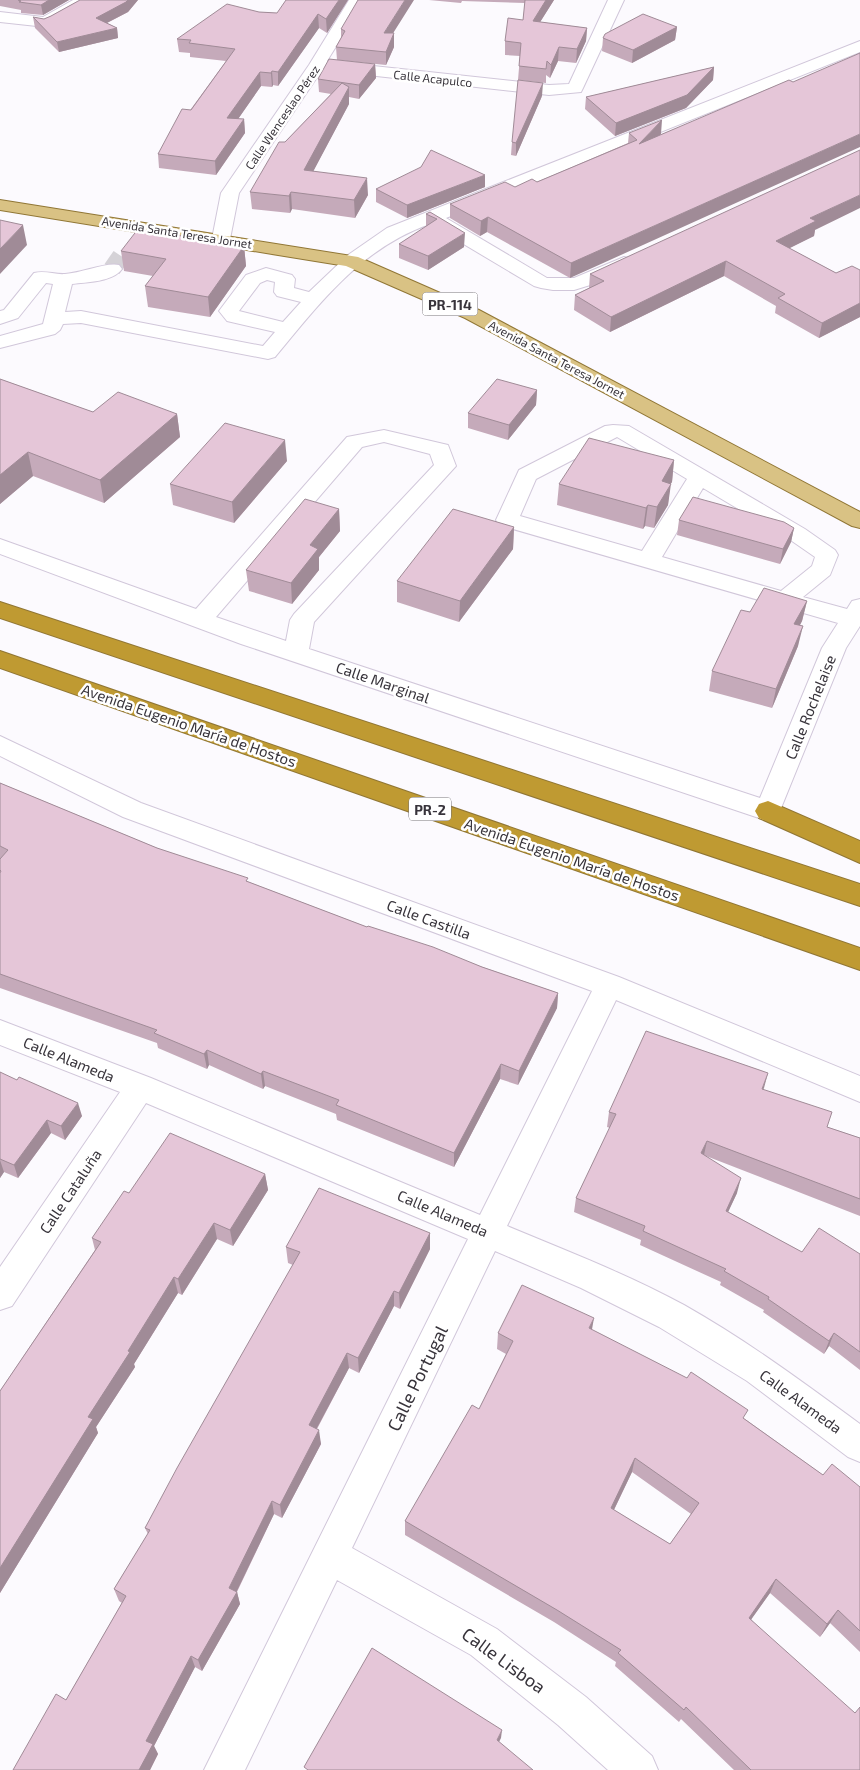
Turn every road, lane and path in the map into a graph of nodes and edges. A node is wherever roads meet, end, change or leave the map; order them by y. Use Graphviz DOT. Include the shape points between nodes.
graph roads {
  1 [pos="81,0"];
  2 [pos="357,0"];
  3 [pos="616,0"];
  4 [pos="0,17"];
  5 [pos="860,46"];
  6 [pos="317,65"];
  7 [pos="0,204"];
  8 [pos="432,217"];
  9 [pos="221,239"];
  10 [pos="637,257"];
  11 [pos="351,261"];
  12 [pos="112,269"];
  13 [pos="64,280"];
  14 [pos="314,299"];
  15 [pos="0,318"];
  16 [pos="54,318"];
  17 [pos="288,329"];
  18 [pos="0,342"];
  19 [pos="699,477"];
  20 [pos="860,521"];
  21 [pos="0,546"];
  22 [pos="648,561"];
  23 [pos="784,600"];
  24 [pos="0,610"];
  25 [pos="856,613"];
  26 [pos="201,619"];
  27 [pos="296,653"];
  28 [pos="0,659"];
  29 [pos="0,745"];
  30 [pos="768,812"];
  31 [pos="860,853"];
  32 [pos="860,896"];
  33 [pos="860,959"];
  34 [pos="609,985"];
  35 [pos="0,1032"];
  36 [pos="140,1087"];
  37 [pos="860,1089"];
  38 [pos="489,1232"];
  39 [pos="0,1295"];
  40 [pos="860,1445"];
  41 [pos="329,1555"];
  42 [pos="224,1770"];
  43 [pos="638,1770"];
  1 -- 4 [label="street" via="46,22"];
  2 -- 6 [label="street, Calle Wenceslao Pérez"];
  3 -- 6 [label="street, Calle Acapulco" via="575,88 549,90"];
  5 -- 8 [label="street"];
  6 -- 9 [label="street, Calle Wenceslao Pérez" via="230,193"];
  7 -- 9 [label="main road, Avenida Santa Teresa Jornet / PR-114" via="138,234"];
  8 -- 10 [label="street" via="541,282 557,287 575,286"];
  8 -- 11 [label="street" via="391,233"];
  9 -- 11 [label="main road, Avenida Santa Teresa Jornet / PR-114"];
  11 -- 14 [label="street"];
  11 -- 20 [label="main road, Avenida Santa Teresa Jornet / PR-114" via="472,314"];
  12 -- 13 [label="street"];
  13 -- 15 [label="street" via="41,277 11,314"];
  13 -- 16 [label="street"];
  14 -- 17 [label="street"];
  14 -- 17 [label="street" via="284,292 285,279 266,274 253,279 229,311 234,317"];
  16 -- 17 [label="street" via="81,317 268,353"];
  16 -- 18 [label="street" via="53,326 48,330"];
  19 -- 22 [label="street"];
  19 -- 22 [label="street" via="621,431 613,431 527,475 508,520"];
  19 -- 23 [label="street" via="828,555 822,570"];
  21 -- 26 [label="street, Calle Marginal"];
  22 -- 23 [label="street"];
  23 -- 25 [label="street"];
  24 -- 32 [label="highway"];
  25 -- 30 [label="street, Calle Rochelaise" via="834,648"];
  26 -- 27 [label="street, Calle Marginal"];
  26 -- 27 [label="street" via="355,442 384,436 440,450 445,466 302,620"];
  27 -- 30 [label="street, Calle Marginal"];
  28 -- 33 [label="highway, Avenida Eugenio María de Hostos / PR-2"];
  29 -- 34 [label="street, Calle Castilla" via="132,810"];
  30 -- 31 [label="highway"];
  34 -- 37 [label="street, Calle Castilla"];
  34 -- 38 [label="street, Calle Portugal"];
  35 -- 36 [label="street, Calle Alameda"];
  36 -- 38 [label="street, Calle Alameda"];
  36 -- 39 [label="street, Calle Cataluña"];
  38 -- 40 [label="street, Calle Alameda" via="593,1277 671,1316 759,1370"];
  38 -- 41 [label="street, Calle Portugal"];
  41 -- 42 [label="street, Calle Portugal"];
  41 -- 43 [label="street, Calle Lisboa" via="484,1642 572,1711"];
}
